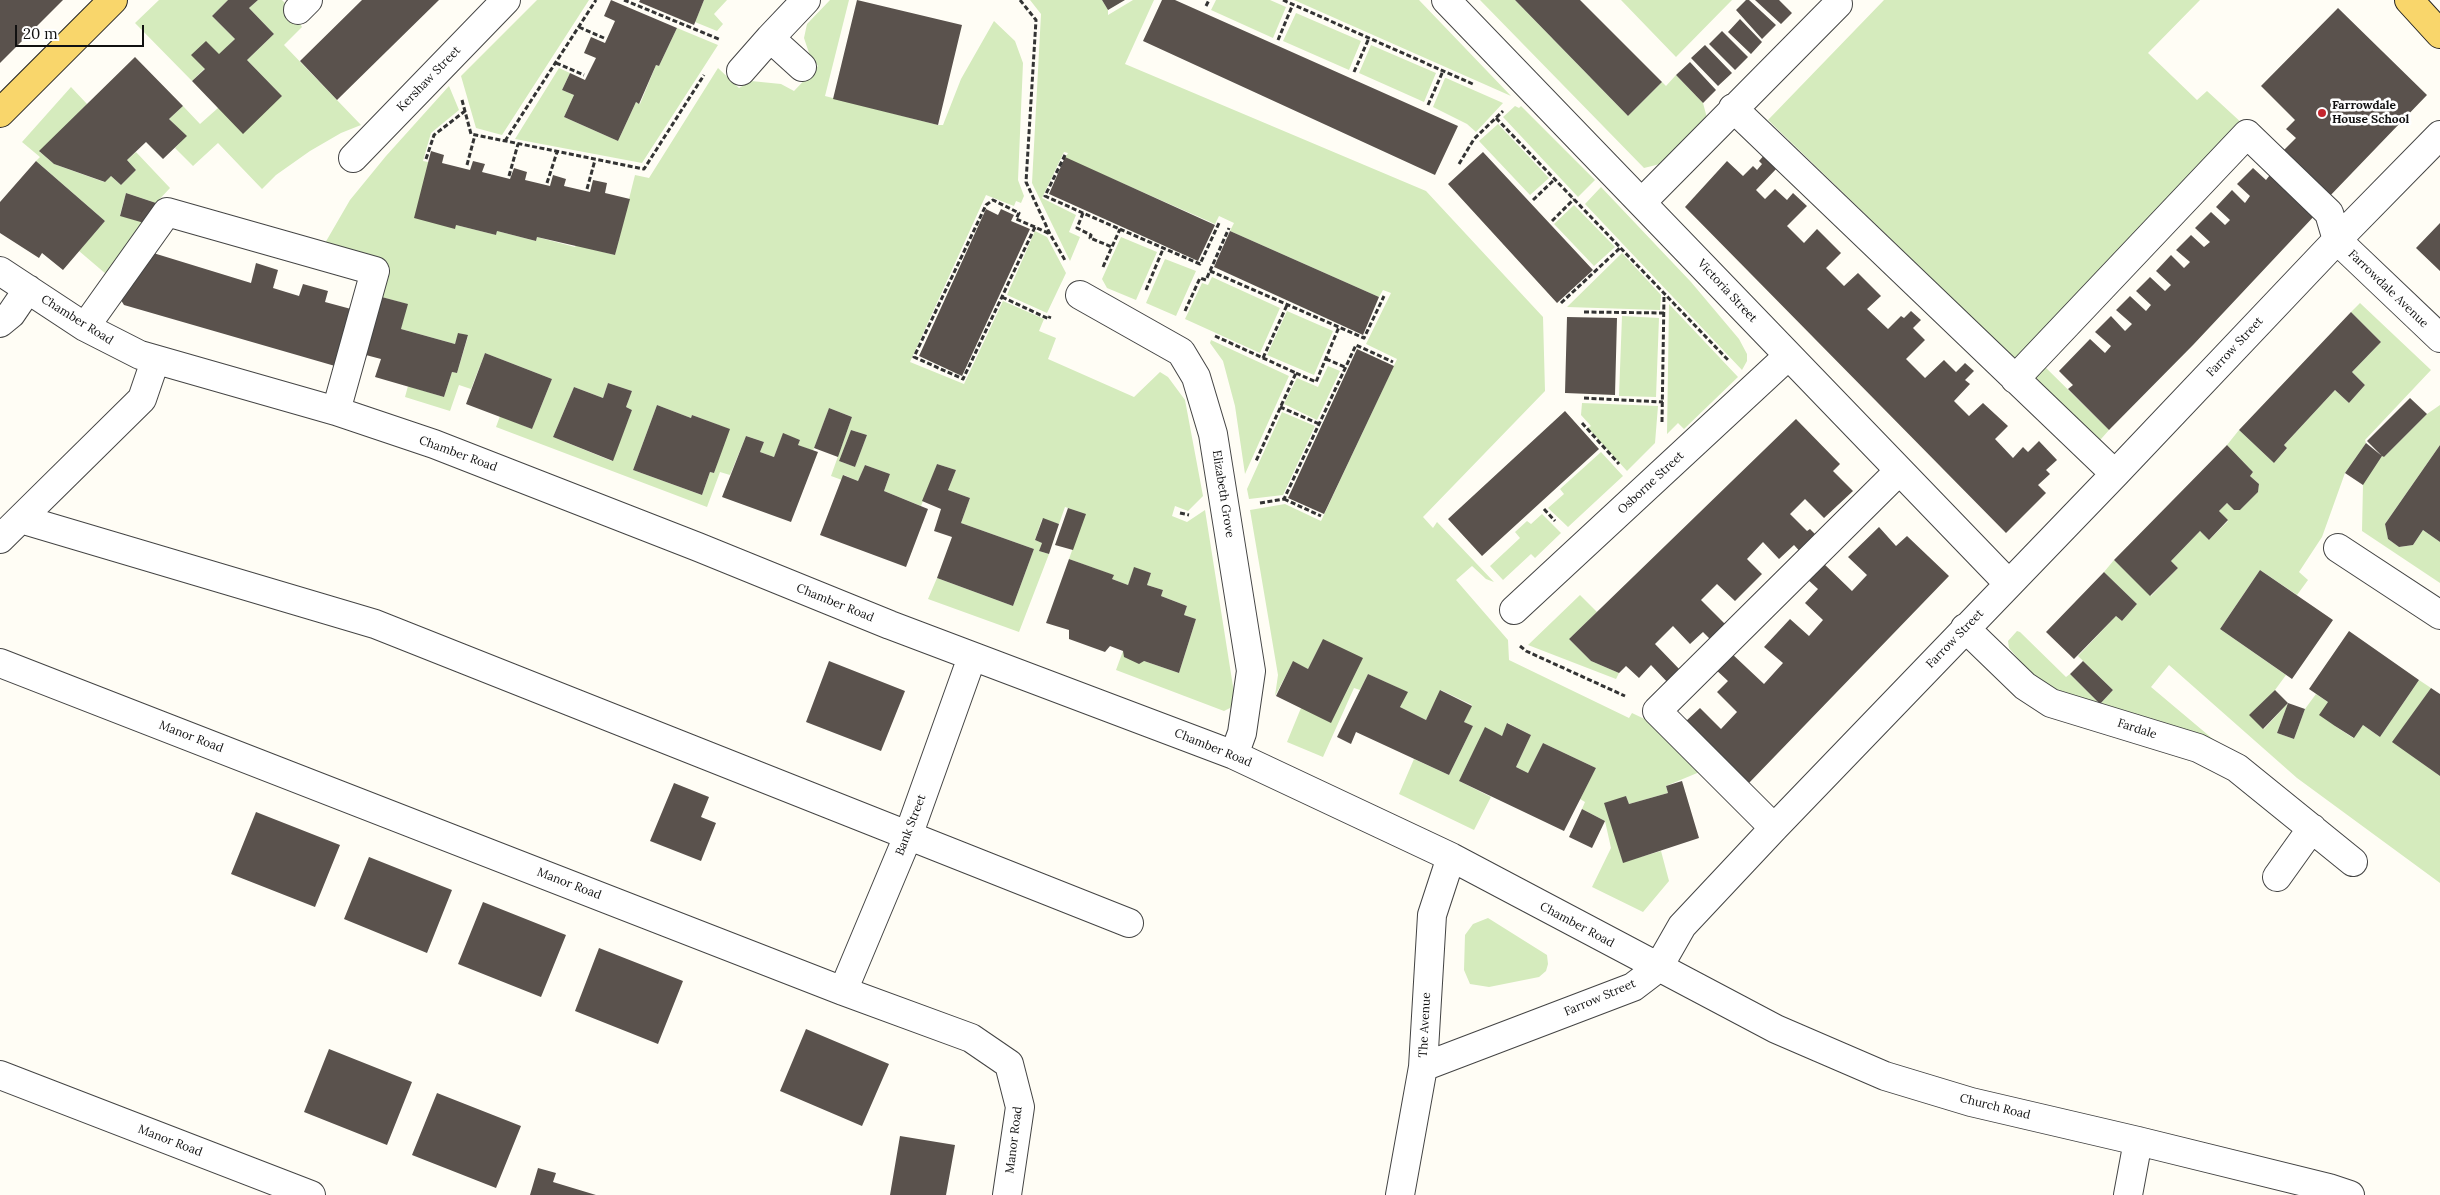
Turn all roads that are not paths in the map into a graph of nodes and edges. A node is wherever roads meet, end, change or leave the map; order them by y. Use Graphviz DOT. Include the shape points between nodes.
graph roads {
  1 [pos="113,0"];
  2 [pos="506,0"];
  3 [pos="806,0"];
  4 [pos="1446,0"];
  5 [pos="2409,0"];
  6 [pos="1838,4"];
  7 [pos="2440,34"];
  8 [pos="770,38"];
  9 [pos="802,67"];
  10 [pos="741,71"];
  11 [pos="1733,108"];
  12 [pos="0,113"];
  13 [pos="2440,135"];
  14 [pos="353,158"];
  15 [pos="1642,202"];
  16 [pos="2337,240"];
  17 [pos="0,271"];
  18 [pos="28,289"];
  19 [pos="1080,295"];
  20 [pos="0,324"];
  21 [pos="85,327"];
  22 [pos="2440,338"];
  23 [pos="1788,356"];
  24 [pos="155,361"];
  25 [pos="2014,379"];
  26 [pos="336,411"];
  27 [pos="1899,471"];
  28 [pos="2114,474"];
  29 [pos="21,520"];
  30 [pos="0,539"];
  31 [pos="2338,548"];
  32 [pos="2008,583"];
  33 [pos="1514,610"];
  34 [pos="2440,615"];
  35 [pos="1965,628"];
  36 [pos="972,657"];
  37 [pos="0,663"];
  38 [pos="1234,755"];
  39 [pos="1774,828"];
  40 [pos="2312,828"];
  41 [pos="908,836"];
  42 [pos="1451,856"];
  43 [pos="2353,862"];
  44 [pos="2277,877"];
  45 [pos="1129,923"];
  46 [pos="1658,968"];
  47 [pos="843,991"];
  48 [pos="1423,1067"];
  49 [pos="0,1075"];
  50 [pos="2138,1141"];
  51 [pos="311,1195"];
  52 [pos="1007,1195"];
  53 [pos="1400,1195"];
  54 [pos="2128,1195"];
  55 [pos="2350,1195"];
  1 -- 12 [label="main road"];
  2 -- 14 [label="street, Kershaw Street"];
  3 -- 8 [label="street"];
  4 -- 15 [label="street, Victoria Street"];
  5 -- 7 [label="main road"];
  6 -- 11 [label="street"];
  8 -- 9 [label="street"];
  8 -- 10 [label="street"];
  11 -- 15 [label="street"];
  11 -- 25 [label="street"];
  13 -- 16 [label="street, Farrow Street"];
  15 -- 23 [label="street, Victoria Street"];
  16 -- 22 [label="street, Farrowdale Avenue"];
  16 -- 25 [label="street" via="2329,213 2247,134"];
  16 -- 28 [label="street, Farrow Street"];
  17 -- 18 [label="street, Chamber Road"];
  18 -- 20 [label="street"];
  18 -- 21 [label="street, Chamber Road"];
  19 -- 38 [label="street, Elizabeth Grove" via="1180,352 1196,377 1213,434 1251,671 1242,733"];
  21 -- 24 [label="street, Chamber Road" via="112,343"];
  21 -- 26 [label="street" via="167,212 376,271"];
  23 -- 27 [label="street, Victoria Street"];
  23 -- 33 [label="street, Osborne Street"];
  24 -- 26 [label="street, Chamber Road"];
  24 -- 29 [label="street" via="142,399"];
  25 -- 28 [label="street"];
  26 -- 36 [label="street, Chamber Road" via="547,487"];
  27 -- 32 [label="street, Victoria Street"];
  27 -- 39 [label="street" via="1657,710"];
  28 -- 32 [label="street, Farrow Street"];
  29 -- 30 [label="street"];
  29 -- 41 [label="street" via="375,624"];
  31 -- 34 [label="street"];
  32 -- 35 [label="street, Farrow Street"];
  35 -- 39 [label="street, Farrow Street"];
  35 -- 40 [label="street, Fardale" via="2025,686 2051,703 2198,748 2237,768"];
  36 -- 38 [label="street, Chamber Road"];
  36 -- 41 [label="street, Bank Street"];
  37 -- 47 [label="street, Manor Road"];
  38 -- 42 [label="street, Chamber Road"];
  39 -- 46 [label="street, Farrow Street" via="1682,926"];
  40 -- 43 [label="street, Fardale"];
  40 -- 44 [label="street"];
  41 -- 45 [label="street"];
  41 -- 47 [label="street, Bank Street"];
  42 -- 46 [label="street, Chamber Road"];
  42 -- 48 [label="street, The Avenue" via="1432,915"];
  46 -- 48 [label="street, Farrow Street" via="1633,987"];
  46 -- 50 [label="street, Church Road" via="1776,1029 1885,1076 1970,1102"];
  47 -- 52 [label="street, Manor Road" via="971,1038 1010,1064 1020,1107"];
  48 -- 53 [label="street, The Avenue"];
  49 -- 51 [label="street, Manor Road"];
  50 -- 54 [label="street"];
  50 -- 55 [label="street, Church Road"];
}
